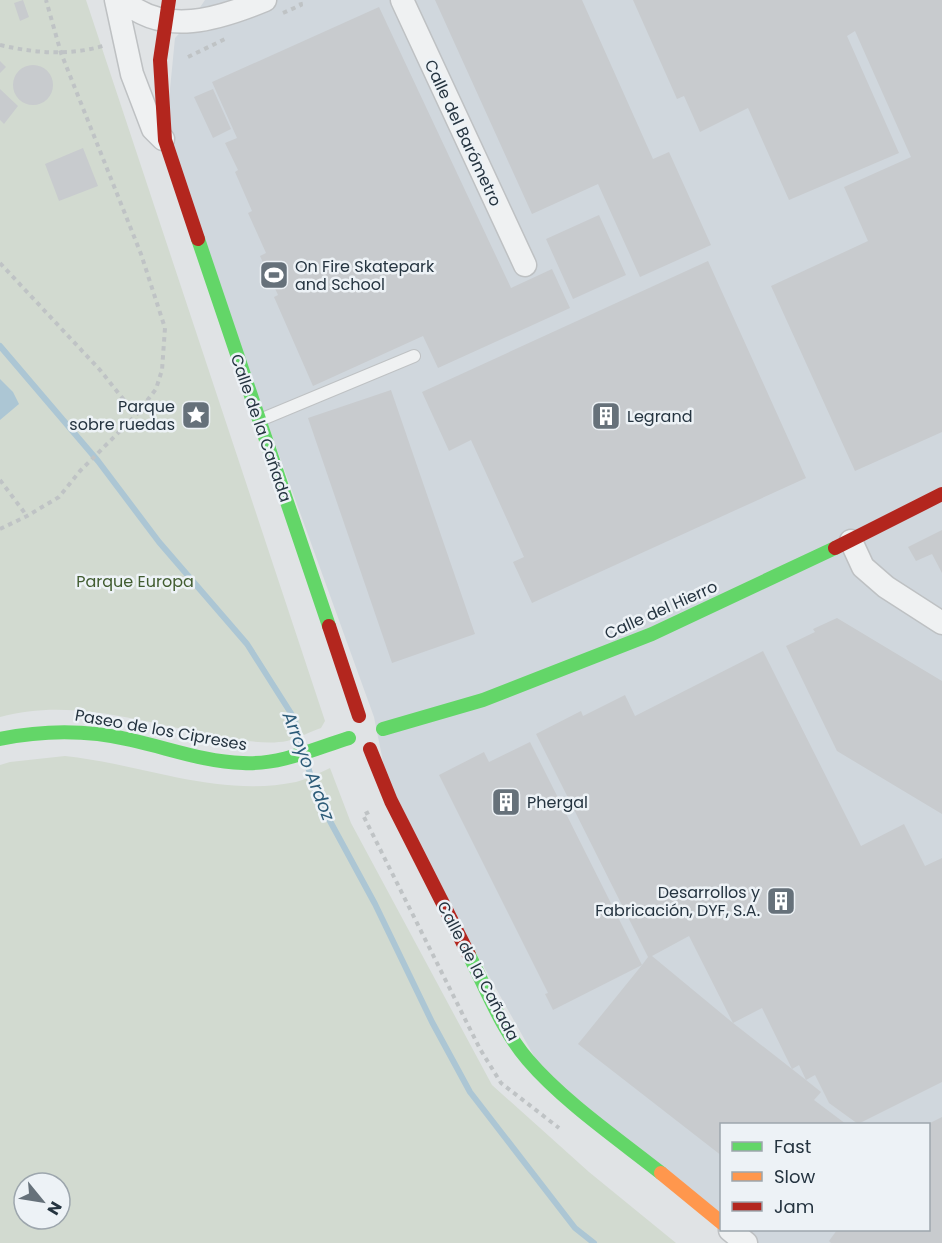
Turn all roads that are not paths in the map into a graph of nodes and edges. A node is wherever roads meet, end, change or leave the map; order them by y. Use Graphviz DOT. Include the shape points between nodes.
graph roads {
  1 [pos="117,0"];
  2 [pos="123,0"];
  3 [pos="205,0"];
  4 [pos="402,0"];
  5 [pos="272,7"];
  6 [pos="168,11"];
  7 [pos="190,22"];
  8 [pos="170,62"];
  9 [pos="165,140"];
  10 [pos="525,265"];
  11 [pos="414,356"];
  12 [pos="259,420"];
  13 [pos="942,494"];
  14 [pos="851,541"];
  15 [pos="942,623"];
  16 [pos="359,716"];
  17 [pos="383,729"];
  18 [pos="349,738"];
  19 [pos="0,739"];
  20 [pos="370,749"];
  21 [pos="720,1221"];
  22 [pos="731,1231"];
  23 [pos="746,1243"];
  1 -- 9 [label="street" via="132,74 153,129"];
  2 -- 6 [label="street" via="154,19"];
  3 -- 7 [label="street"];
  4 -- 10 [label="street, Calle del Barómetro"];
  5 -- 7 [label="street"];
  6 -- 7 [label="street"];
  6 -- 8 [label="street, Calle de la Cañada"];
  7 -- 8 [label="street" via="175,38"];
  8 -- 9 [label="street, Calle de la Cañada"];
  9 -- 12 [label="street, Calle de la Cañada"];
  11 -- 12 [label="lane"];
  12 -- 16 [label="street, Calle de la Cañada"];
  13 -- 14 [label="street, Calle del Hierro"];
  14 -- 15 [label="street" via="863,567 886,587"];
  14 -- 17 [label="street, Calle del Hierro" via="651,634 483,700"];
  16 -- 17 [label="street" via="374,717"];
  16 -- 18 [label="street" via="350,725"];
  17 -- 20 [label="street" via="381,741"];
  18 -- 19 [label="street, Paseo de los Cipreses" via="261,763 191,755 114,736 63,730"];
  18 -- 20 [label="street" via="357,748"];
  20 -- 21 [label="street, Calle de la Cañada" via="401,822 506,1028 526,1058 549,1083"];
  22 -- 23 [label="street"];
}
